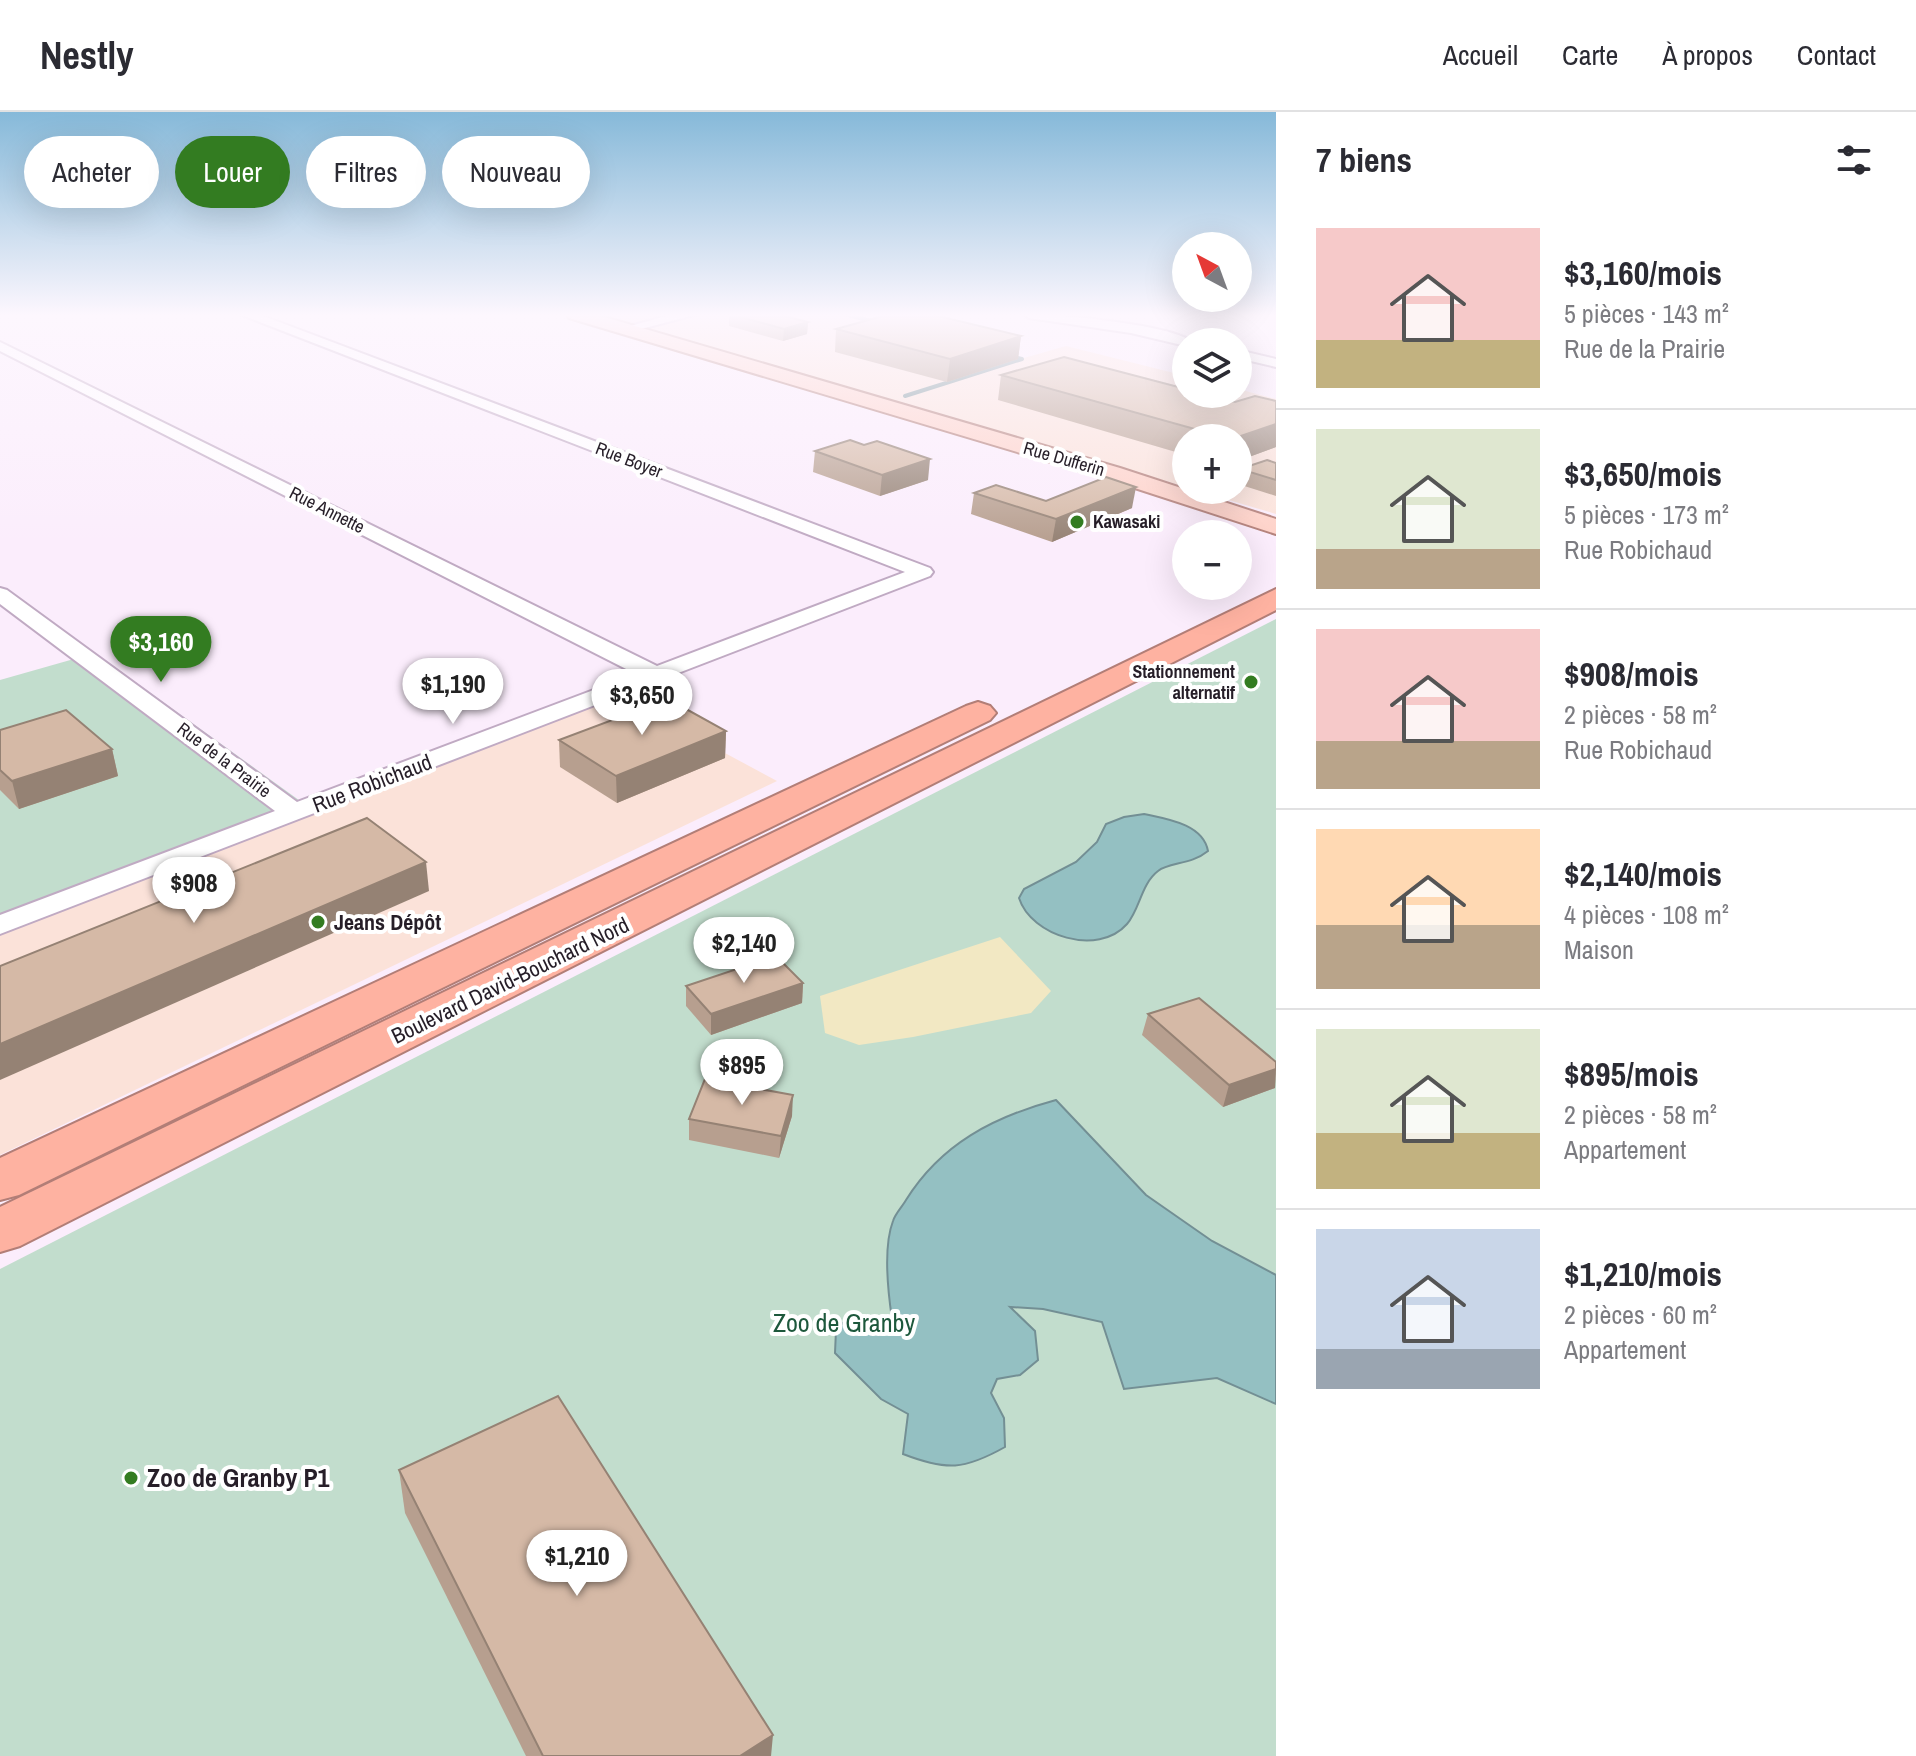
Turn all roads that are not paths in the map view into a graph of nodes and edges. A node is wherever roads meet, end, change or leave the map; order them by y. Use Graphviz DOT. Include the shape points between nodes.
graph roads {
  1 [pos="89,391"];
  2 [pos="447,391"];
  3 [pos="833,391"];
  4 [pos="1276,527"];
  5 [pos="923,572"];
  6 [pos="1273,593"];
  7 [pos="0,594"];
  8 [pos="655,674"];
  9 [pos="294,812"];
  10 [pos="0,925"];
  11 [pos="0,1181"];
  12 [pos="0,1231"];
  1 -- 8 [label="street, Rue Annette"];
  2 -- 5 [label="street, Rue Boyer"];
  3 -- 4 [label="main road, Rue Dufferin"];
  5 -- 8 [label="street, Rue Robichaud"];
  6 -- 11 [label="highway, Boulevard David-Bouchard Nord"];
  6 -- 12 [label="highway, Boulevard David-Bouchard Nord"];
  7 -- 9 [label="street, Rue de la Prairie"];
  8 -- 9 [label="street, Rue Robichaud"];
  9 -- 10 [label="street, Rue Robichaud"];
}
